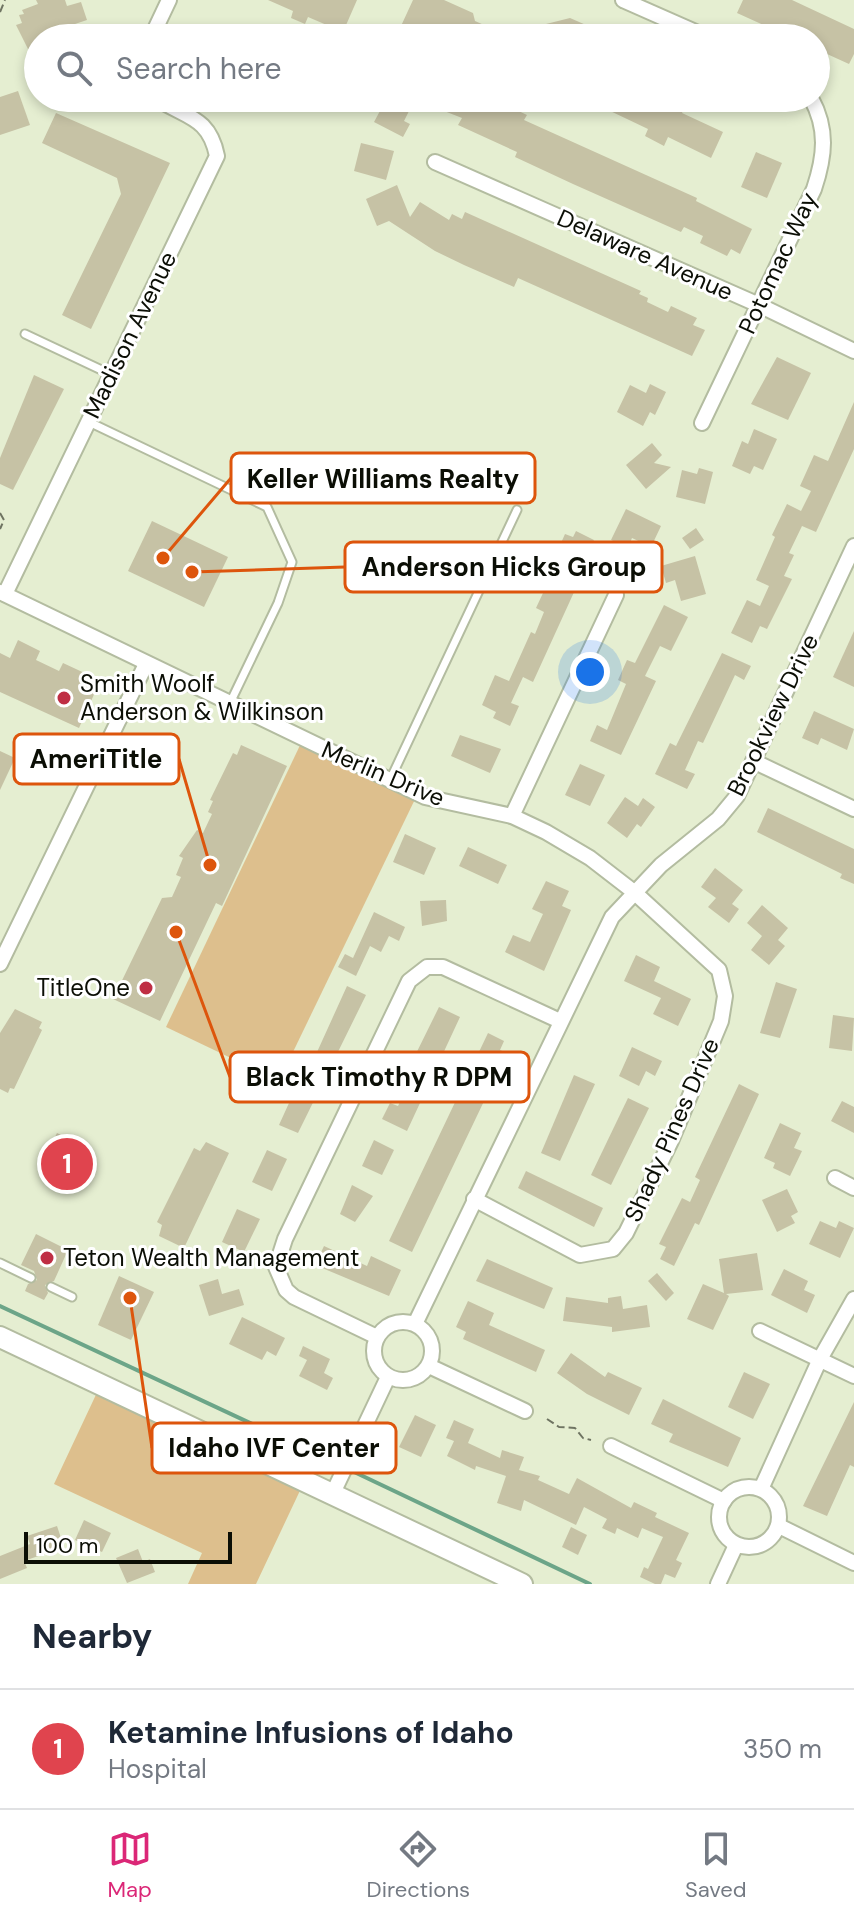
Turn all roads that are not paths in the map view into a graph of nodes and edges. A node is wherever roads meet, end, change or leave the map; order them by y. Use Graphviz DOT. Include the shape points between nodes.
graph roads {
  1 [pos="169,0"];
  2 [pos="623,0"];
  3 [pos="646,5"];
  4 [pos="158,24"];
  5 [pos="682,24"];
  6 [pos="182,112"];
  7 [pos="816,112"];
  8 [pos="435,162"];
  9 [pos="759,305"];
  10 [pos="25,334"];
  11 [pos="854,351"];
  12 [pos="110,374"];
  13 [pos="87,421"];
  14 [pos="702,423"];
  15 [pos="517,510"];
  16 [pos="854,546"];
  17 [pos="2,593"];
  18 [pos="616,595"];
  19 [pos="146,664"];
  20 [pos="229,704"];
  21 [pos="753,761"];
  22 [pos="390,780"];
  23 [pos="854,809"];
  24 [pos="512,816"];
  25 [pos="634,892"];
  26 [pos="0,964"];
  27 [pos="560,1021"];
  28 [pos="835,1178"];
  29 [pos="854,1188"];
  30 [pos="474,1199"];
  31 [pos="0,1263"];
  32 [pos="31,1278"];
  33 [pos="51,1287"];
  34 [pos="72,1297"];
  35 [pos="854,1299"];
  36 [pos="415,1324"];
  37 [pos="760,1331"];
  38 [pos="0,1337"];
  39 [pos="377,1337"];
  40 [pos="820,1359"];
  41 [pos="429,1366"];
  42 [pos="854,1376"];
  43 [pos="388,1377"];
  44 [pos="525,1411"];
  45 [pos="611,1446"];
  46 [pos="337,1485"];
  47 [pos="761,1489"];
  48 [pos="724,1501"];
  49 [pos="779,1526"];
  50 [pos="736,1545"];
  51 [pos="854,1563"];
  52 [pos="522,1584"];
  53 [pos="718,1584"];
  1 -- 4 [label="street"];
  2 -- 3 [label="street"];
  3 -- 5 [label="street"];
  6 -- 12 [label="street, Madison Avenue" via="213,137 217,156"];
  7 -- 9 [label="street, Potomac Way" via="824,157"];
  8 -- 9 [label="street, Delaware Avenue"];
  9 -- 11 [label="street, Delaware Avenue"];
  9 -- 14 [label="street, Potomac Way"];
  10 -- 12 [label="lane"];
  12 -- 13 [label="street, Madison Avenue"];
  13 -- 17 [label="street, Madison Avenue"];
  13 -- 20 [label="lane" via="267,507 292,562"];
  15 -- 22 [label="lane"];
  16 -- 21 [label="street, Brookview Drive"];
  17 -- 19 [label="street, Merlin Drive"];
  18 -- 24 [label="street"];
  19 -- 20 [label="street, Merlin Drive"];
  19 -- 26 [label="street"];
  20 -- 22 [label="street, Merlin Drive"];
  21 -- 23 [label="street"];
  21 -- 25 [label="street, Brookview Drive" via="737,796 718,819"];
  22 -- 24 [label="street, Merlin Drive" via="425,797"];
  24 -- 25 [label="street, Merlin Drive" via="590,858"];
  25 -- 27 [label="street, Brookview Drive" via="612,917"];
  25 -- 30 [label="street, Shady Pines Drive" via="719,970 725,996 721,1021 683,1116 626,1233 613,1249 580,1255"];
  27 -- 30 [label="street, Brookview Drive"];
  27 -- 39 [label="street" via="443,967 427,967 409,981 276,1267 294,1297"];
  28 -- 29 [label="street"];
  30 -- 36 [label="street, Brookview Drive"];
  31 -- 32 [label="lane"];
  33 -- 34 [label="lane"];
  35 -- 40 [label="street"];
  36 -- 39 [label="street" via="389,1325"];
  36 -- 41 [label="street" via="432,1347"];
  37 -- 40 [label="street"];
  38 -- 46 [label="main road"];
  39 -- 43 [label="street" via="376,1364"];
  40 -- 42 [label="street"];
  40 -- 47 [label="street"];
  41 -- 43 [label="street" via="415,1378"];
  41 -- 44 [label="street"];
  43 -- 46 [label="street"];
  45 -- 48 [label="street"];
  46 -- 52 [label="main road"];
  47 -- 48 [label="street" via="740,1488"];
  47 -- 49 [label="street" via="779,1508"];
  48 -- 50 [label="street" via="719,1521"];
  49 -- 50 [label="street" via="767,1543"];
  49 -- 51 [label="street"];
  50 -- 53 [label="street"];
}
